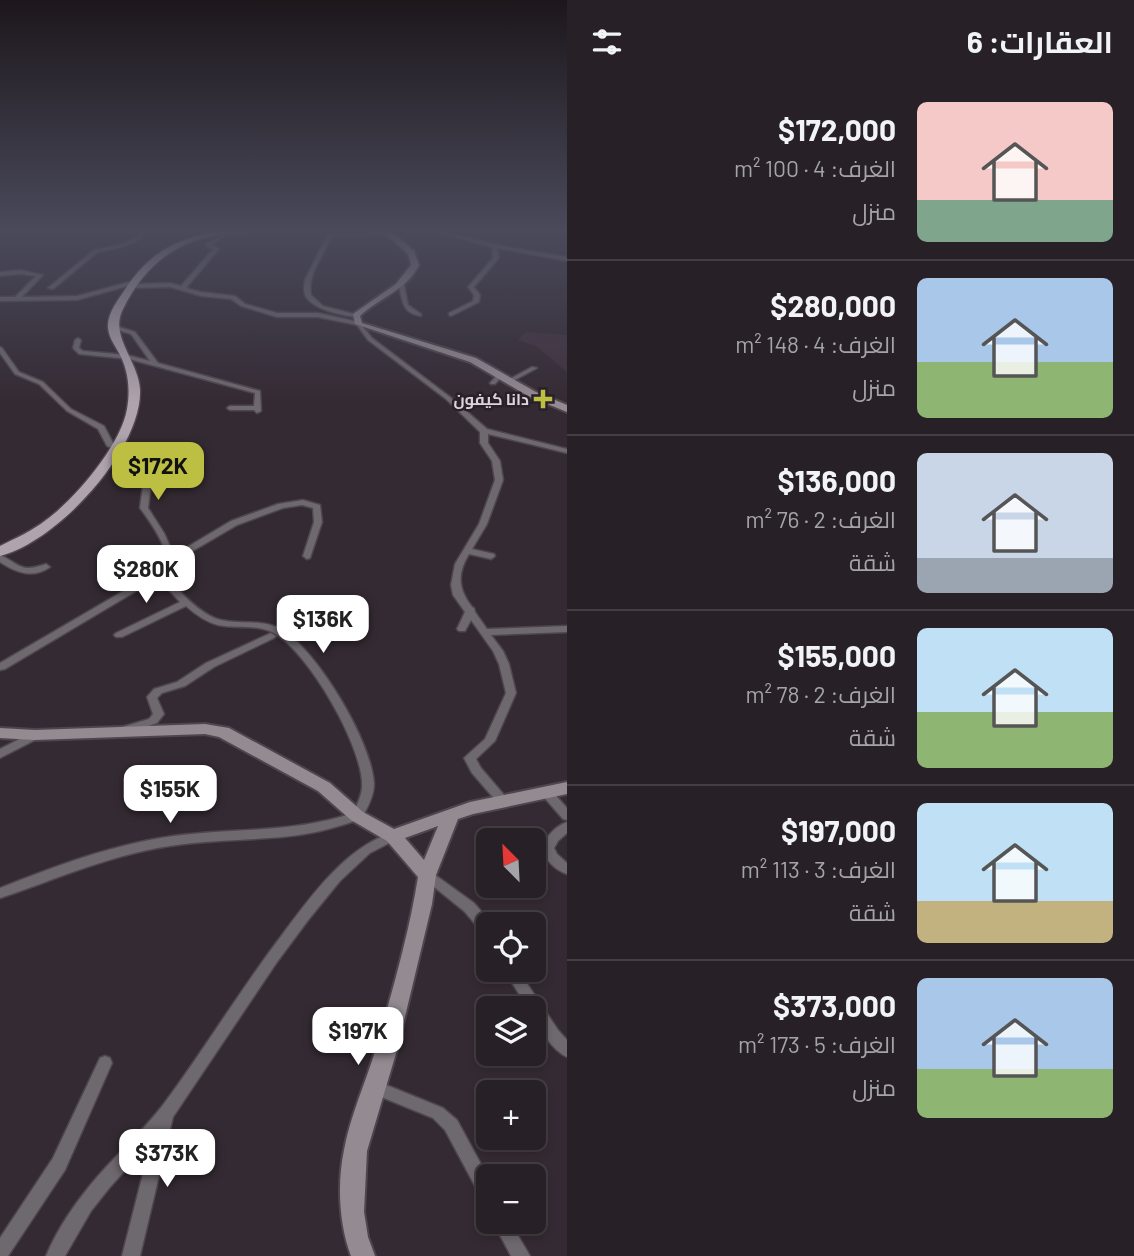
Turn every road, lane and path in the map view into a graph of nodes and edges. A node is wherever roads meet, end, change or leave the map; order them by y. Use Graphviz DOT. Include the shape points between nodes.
graph roads {
  1 [pos="26,288"];
  2 [pos="121,288"];
  3 [pos="130,288"];
  4 [pos="177,288"];
  5 [pos="307,288"];
  6 [pos="396,288"];
  7 [pos="402,288"];
  8 [pos="471,288"];
  9 [pos="183,289"];
  10 [pos="20,298"];
  11 [pos="0,299"];
  12 [pos="451,314"];
  13 [pos="419,315"];
  14 [pos="362,323"];
  15 [pos="113,327"];
  16 [pos="78,340"];
  17 [pos="0,349"];
  18 [pos="127,357"];
  19 [pos="155,363"];
  20 [pos="0,365"];
  21 [pos="12,366"];
  22 [pos="534,368"];
  23 [pos="500,379"];
  24 [pos="230,408"];
  25 [pos="567,409"];
  26 [pos="484,431"];
  27 [pos="527,442"];
  28 [pos="116,447"];
  29 [pos="567,451"];
  30 [pos="531,453"];
  31 [pos="467,551"];
  32 [pos="0,552"];
  33 [pos="307,556"];
  34 [pos="491,556"];
  35 [pos="0,558"];
  36 [pos="169,561"];
  37 [pos="46,567"];
  38 [pos="159,574"];
  39 [pos="187,602"];
  40 [pos="471,610"];
  41 [pos="461,629"];
  42 [pos="567,629"];
  43 [pos="486,632"];
  44 [pos="119,635"];
  45 [pos="271,636"];
  46 [pos="1,667"];
  47 [pos="122,732"];
  48 [pos="0,733"];
  49 [pos="35,735"];
  50 [pos="0,754"];
  51 [pos="567,788"];
  52 [pos="546,792"];
  53 [pos="501,799"];
  54 [pos="452,813"];
  55 [pos="357,816"];
  56 [pos="567,816"];
  57 [pos="567,826"];
  58 [pos="393,836"];
  59 [pos="567,869"];
  60 [pos="427,875"];
  61 [pos="0,892"];
  62 [pos="476,916"];
  63 [pos="519,982"];
  64 [pos="567,1050"];
  65 [pos="105,1063"];
  66 [pos="373,1087"];
  67 [pos="166,1113"];
  68 [pos="476,1171"];
  69 [pos="509,1234"];
  70 [pos="0,1253"];
  71 [pos="55,1256"];
  72 [pos="131,1256"];
  73 [pos="363,1256"];
  74 [pos="521,1256"];
  1 -- 10 [label="street"];
  2 -- 10 [label="street" via="77,298"];
  3 -- 15 [label="main road"];
  4 -- 9 [label="street"];
  5 -- 14 [label="street" via="308,296 321,306"];
  6 -- 14 [label="street" via="365,311"];
  7 -- 13 [label="street" via="404,303"];
  8 -- 12 [label="street" via="477,295 475,304"];
  9 -- 14 [label="street" via="233,297 243,305 277,315 318,315"];
  10 -- 11 [label="street"];
  14 -- 23 [label="street" via="468,358"];
  14 -- 26 [label="street" via="365,334"];
  15 -- 18 [label="main road"];
  15 -- 19 [label="street" via="136,335"];
  16 -- 18 [label="street" via="76,348 81,354"];
  17 -- 21 [label="street"];
  18 -- 19 [label="street"];
  18 -- 28 [label="main road" via="135,387 131,419"];
  19 -- 24 [label="street" via="258,392 258,410"];
  20 -- 21 [label="street"];
  21 -- 28 [label="street" via="101,428"];
  22 -- 23 [label="street"];
  23 -- 25 [label="street"];
  26 -- 27 [label="street"];
  26 -- 31 [label="street" via="484,443 496,461 499,480"];
  27 -- 29 [label="street"];
  27 -- 30 [label="street"];
  28 -- 32 [label="main road" via="64,512"];
  28 -- 36 [label="street" via="132,454 147,473 144,508 165,543"];
  31 -- 34 [label="street"];
  31 -- 40 [label="street" via="459,565 456,590"];
  33 -- 36 [label="street" via="318,522 317,507 292,502 234,523"];
  35 -- 37 [label="street" via="31,574"];
  36 -- 38 [label="street"];
  38 -- 39 [label="street"];
  38 -- 46 [label="street"];
  39 -- 44 [label="street"];
  39 -- 55 [label="street" via="213,621 242,622 281,633 312,666 341,710 365,764 368,785"];
  40 -- 41 [label="street"];
  40 -- 43 [label="street"];
  42 -- 43 [label="street"];
  43 -- 53 [label="street" via="504,664 511,693 490,741 470,758"];
  45 -- 47 [label="street" via="181,684 158,691 152,697 159,714 153,721"];
  47 -- 49 [label="street"];
  47 -- 55 [label="street" via="223,732 324,787"];
  48 -- 49 [label="street"];
  49 -- 50 [label="street"];
  51 -- 52 [label="street"];
  52 -- 53 [label="street"];
  52 -- 56 [label="street"];
  53 -- 54 [label="street"];
  54 -- 58 [label="street"];
  54 -- 60 [label="street"];
  55 -- 58 [label="street"];
  55 -- 61 [label="street" via="309,830 151,844"];
  57 -- 59 [label="street" via="550,840 548,848 549,855"];
  58 -- 60 [label="street"];
  58 -- 67 [label="street" via="357,856 315,901"];
  60 -- 62 [label="street"];
  60 -- 66 [label="street" via="410,957"];
  63 -- 64 [label="street"];
  65 -- 70 [label="street" via="60,1164"];
  66 -- 68 [label="street" via="438,1113 451,1125"];
  66 -- 73 [label="street" via="355,1151 352,1212"];
  67 -- 71 [label="street" via="85,1205"];
  67 -- 72 [label="street"];
  69 -- 74 [label="street"];
}
